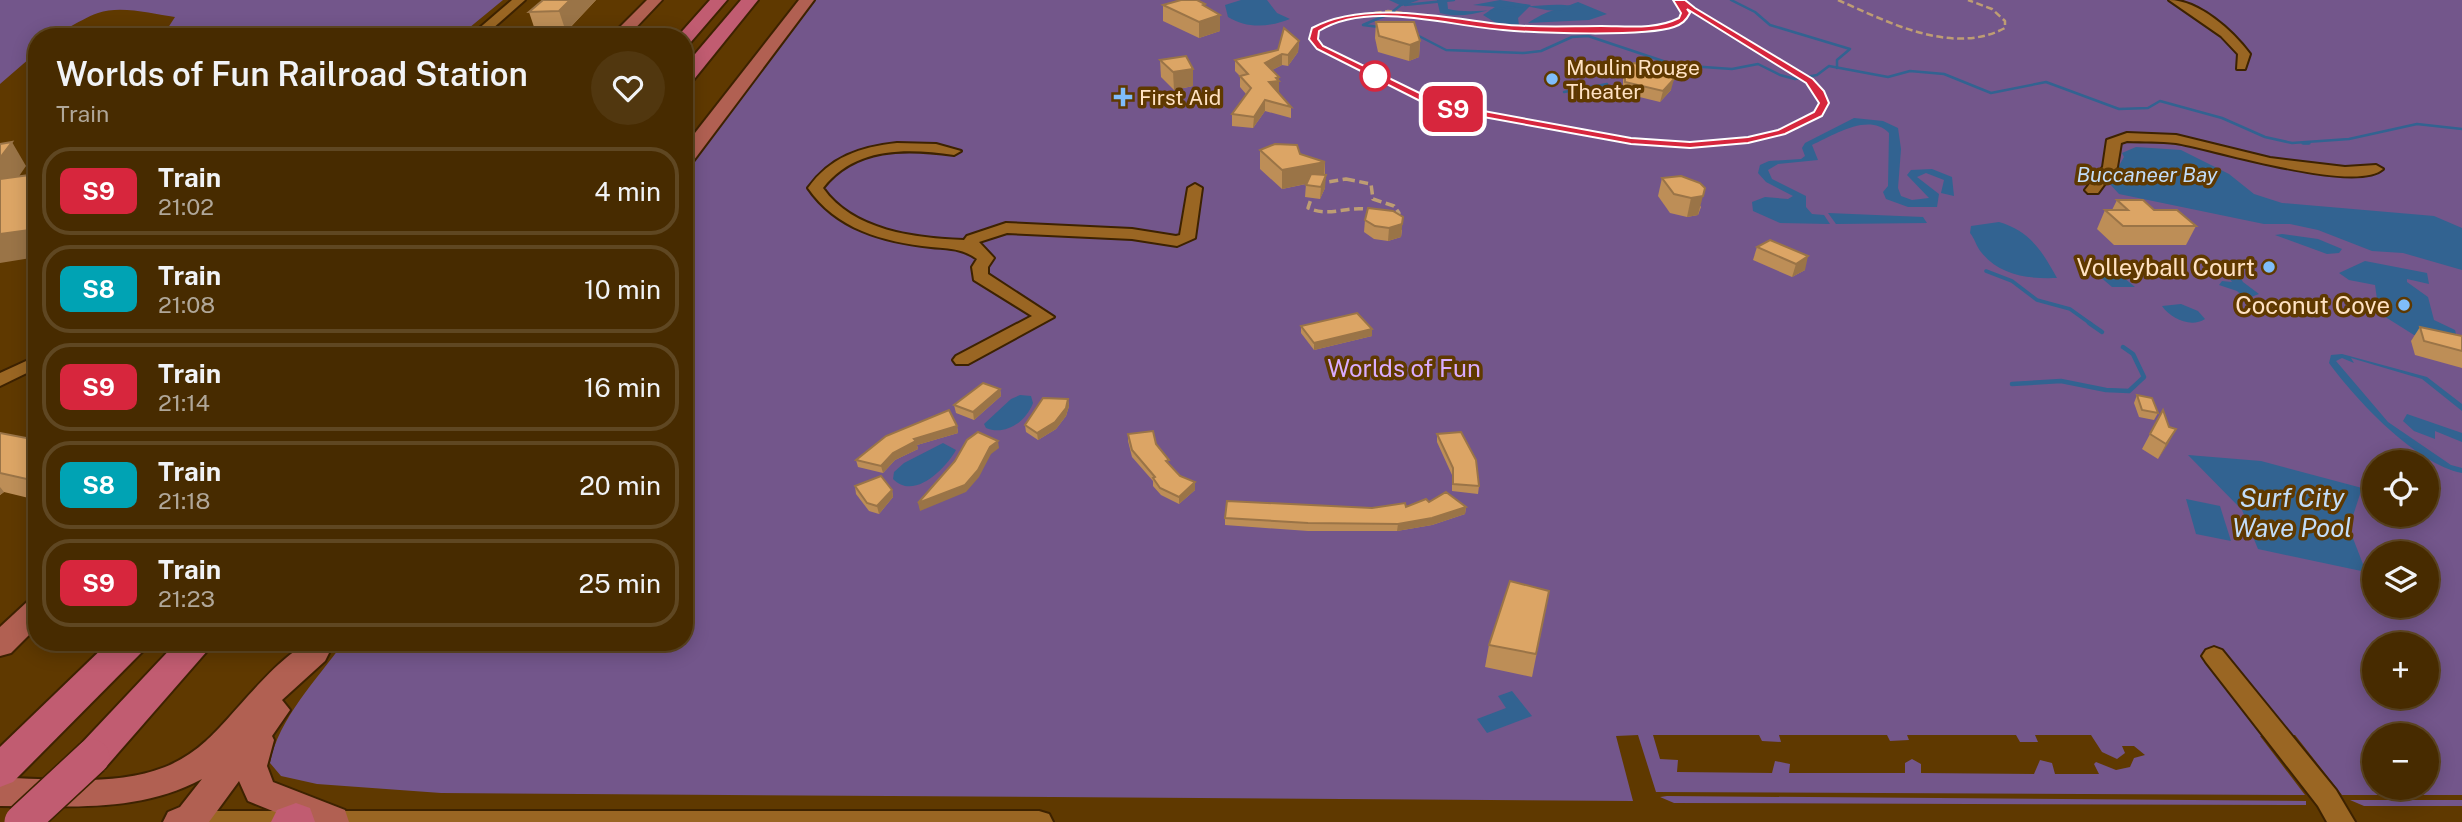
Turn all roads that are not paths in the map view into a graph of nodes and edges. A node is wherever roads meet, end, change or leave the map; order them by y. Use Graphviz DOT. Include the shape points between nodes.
graph roads {
  1 [pos="519,0"];
  2 [pos="655,0"];
  3 [pos="719,0"];
  4 [pos="750,0"];
  5 [pos="807,0"];
  6 [pos="2175,0"];
  7 [pos="486,28"];
  8 [pos="627,28"];
  9 [pos="693,29"];
  10 [pos="2241,66"];
  11 [pos="693,68"];
  12 [pos="693,148"];
  13 [pos="954,151"];
  14 [pos="2376,169"];
  15 [pos="1195,188"];
  16 [pos="2093,190"];
  17 [pos="969,245"];
  18 [pos="962,360"];
  19 [pos="28,366"];
  20 [pos="0,380"];
  21 [pos="28,619"];
  22 [pos="0,645"];
  23 [pos="122,651"];
  24 [pos="190,651"];
  25 [pos="315,651"];
  26 [pos="316,651"];
  27 [pos="2214,656"];
  28 [pos="262,728"];
  29 [pos="11,761"];
  30 [pos="0,792"];
  31 [pos="307,821"];
  32 [pos="421,821"];
  33 [pos="22,822"];
  34 [pos="180,822"];
  35 [pos="189,822"];
  36 [pos="1039,822"];
  37 [pos="2341,822"];
  1 -- 7 [label="street"];
  2 -- 8 [label="main road"];
  3 -- 9 [label="highway"];
  4 -- 11 [label="highway"];
  5 -- 12 [label="main road"];
  6 -- 10 [label="street" via="2225,33 2245,54"];
  13 -- 17 [label="street" via="920,146 880,150 838,164 815,188 820,198 855,223 922,241"];
  14 -- 16 [label="street" via="2270,162 2187,141 2127,137 2113,140 2110,167"];
  15 -- 17 [label="street" via="1187,238 1177,241 1132,234 1006,228 973,239"];
  17 -- 18 [label="street" via="986,258 980,276 1045,317"];
  19 -- 20 [label="street"];
  21 -- 22 [label="main road"];
  23 -- 29 [label="highway"];
  24 -- 33 [label="highway, bridge" via="92,757"];
  25 -- 30 [label="main road" via="268,694 232,738 200,765 166,782 118,791"];
  26 -- 28 [label="main road"];
  27 -- 37 [label="street"];
  28 -- 31 [label="main road" via="250,766 260,790"];
  28 -- 35 [label="main road"];
  31 -- 32 [label="street"];
  31 -- 35 [label="street"];
  32 -- 36 [label="street"];
  34 -- 35 [label="main road"];
}
